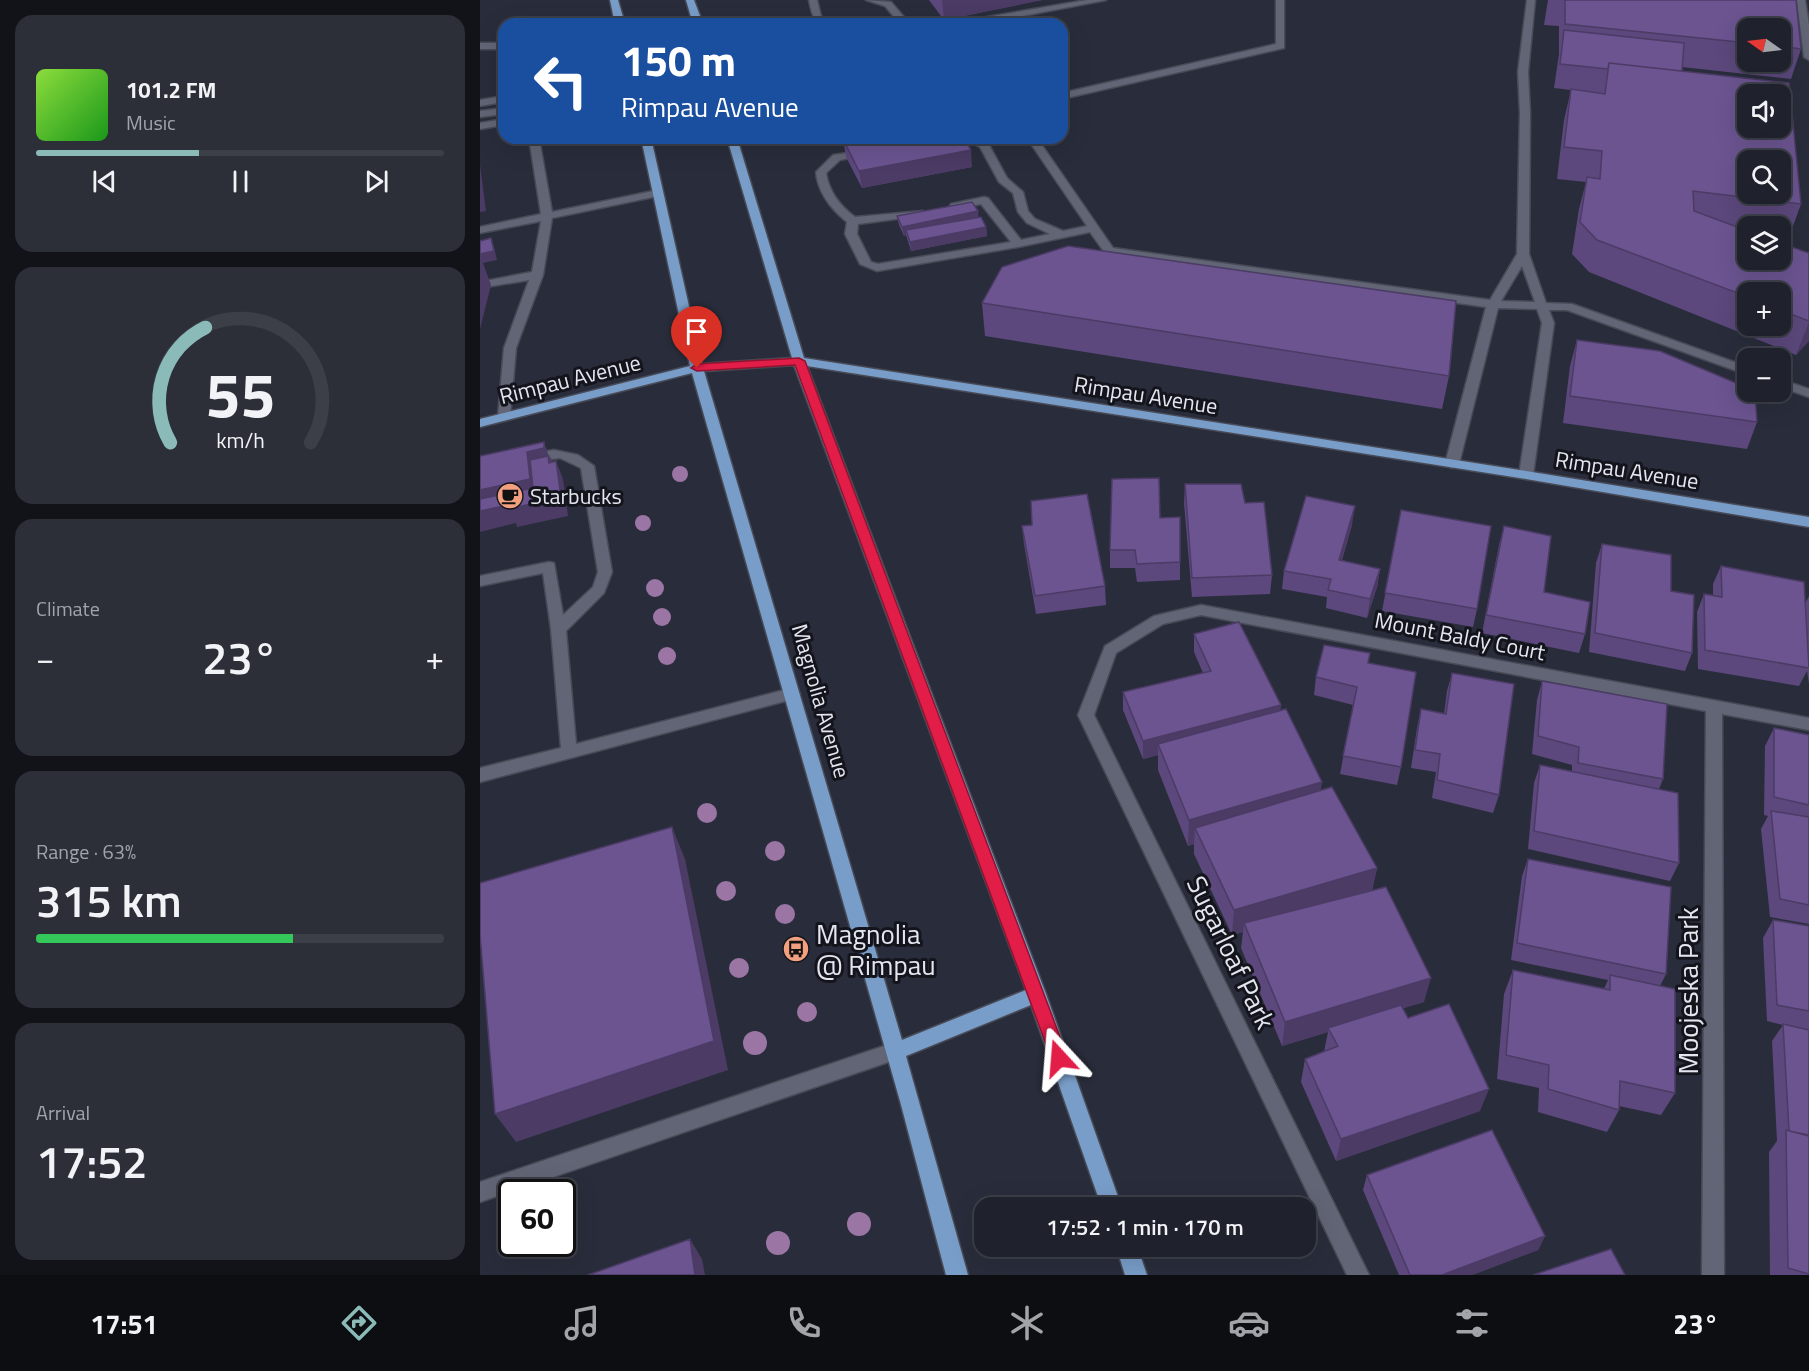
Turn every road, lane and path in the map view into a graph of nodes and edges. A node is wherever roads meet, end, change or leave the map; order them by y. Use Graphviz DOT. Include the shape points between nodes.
graph roads {
  1 [pos="614,0"];
  2 [pos="690,0"];
  3 [pos="813,0"];
  4 [pos="870,0"];
  5 [pos="1102,0"];
  6 [pos="1280,0"];
  7 [pos="1532,0"];
  8 [pos="1801,0"];
  9 [pos="618,18"];
  10 [pos="696,18"];
  11 [pos="818,18"];
  12 [pos="901,18"];
  13 [pos="998,18"];
  14 [pos="480,46"];
  15 [pos="498,46"];
  16 [pos="1809,57"];
  17 [pos="1068,95"];
  18 [pos="498,100"];
  19 [pos="480,103"];
  20 [pos="498,112"];
  21 [pos="480,114"];
  22 [pos="498,123"];
  23 [pos="480,126"];
  24 [pos="535,144"];
  25 [pos="647,144"];
  26 [pos="734,144"];
  27 [pos="982,144"];
  28 [pos="1036,144"];
  29 [pos="881,149"];
  30 [pos="658,193"];
  31 [pos="547,215"];
  32 [pos="853,221"];
  33 [pos="1093,228"];
  34 [pos="480,230"];
  35 [pos="1062,235"];
  36 [pos="1018,244"];
  37 [pos="1523,254"];
  38 [pos="537,275"];
  39 [pos="480,285"];
  40 [pos="1493,304"];
  41 [pos="1542,306"];
  42 [pos="799,361"];
  43 [pos="1737,367"];
  44 [pos="697,368"];
  45 [pos="1791,387"];
  46 [pos="1809,393"];
  47 [pos="504,417"];
  48 [pos="480,423"];
  49 [pos="514,463"];
  50 [pos="1452,464"];
  51 [pos="1527,475"];
  52 [pos="1809,522"];
  53 [pos="480,581"];
  54 [pos="558,629"];
  55 [pos="1110,650"];
  56 [pos="792,694"];
  57 [pos="1714,706"];
  58 [pos="1809,724"];
  59 [pos="569,752"];
  60 [pos="480,776"];
  61 [pos="1037,994"];
  62 [pos="896,1051"];
  63 [pos="480,1192"];
  64 [pos="1108,1197"];
  65 [pos="1130,1257"];
  66 [pos="957,1275"];
  67 [pos="1136,1275"];
  68 [pos="1358,1275"];
  69 [pos="1713,1275"];
  1 -- 9 [label="main road"];
  2 -- 10 [label="main road"];
  3 -- 11 [label="street"];
  4 -- 12 [label="street" via="888,4"];
  5 -- 13 [label="street"];
  6 -- 17 [label="street" via="1281,46"];
  7 -- 37 [label="street" via="1523,72"];
  8 -- 16 [label="street"];
  14 -- 15 [label="street"];
  18 -- 19 [label="street"];
  20 -- 21 [label="street"];
  22 -- 23 [label="street"];
  24 -- 31 [label="street"];
  25 -- 30 [label="main road, Magnolia Avenue"];
  26 -- 42 [label="main road"];
  27 -- 35 [label="street" via="1003,180 1018,192 1023,212 1031,221"];
  28 -- 33 [label="street"];
  29 -- 32 [label="street" via="837,157 821,172 821,180 837,210"];
  30 -- 31 [label="street"];
  30 -- 44 [label="main road, Magnolia Avenue"];
  31 -- 34 [label="street"];
  31 -- 38 [label="street"];
  32 -- 36 [label="street" via="984,200"];
  32 -- 36 [label="street" via="851,234 866,264 877,268"];
  33 -- 35 [label="street"];
  33 -- 40 [label="street" via="1109,251"];
  35 -- 36 [label="street"];
  37 -- 40 [label="street"];
  37 -- 41 [label="street"];
  38 -- 39 [label="street"];
  38 -- 47 [label="street" via="510,348"];
  40 -- 41 [label="street"];
  40 -- 50 [label="street"];
  41 -- 43 [label="street" via="1568,307"];
  41 -- 51 [label="street" via="1548,323"];
  42 -- 44 [label="main road, Rimpau Avenue"];
  42 -- 50 [label="main road, Rimpau Avenue"];
  42 -- 61 [label="main road"];
  44 -- 47 [label="main road, Rimpau Avenue"];
  44 -- 56 [label="main road, Magnolia Avenue"];
  45 -- 46 [label="street"];
  47 -- 48 [label="main road, Rimpau Avenue"];
  49 -- 54 [label="street" via="564,453 587,466 605,572 599,589"];
  50 -- 51 [label="main road, Rimpau Avenue"];
  51 -- 52 [label="main road, Rimpau Avenue"];
  53 -- 54 [label="street" via="549,567"];
  54 -- 59 [label="street"];
  55 -- 57 [label="street, Mount Baldy Court" via="1159,620 1201,610"];
  55 -- 68 [label="street, Sugarloaf Park" via="1086,715"];
  56 -- 59 [label="street"];
  56 -- 62 [label="main road, Magnolia Avenue"];
  57 -- 58 [label="street, Mount Baldy Court"];
  57 -- 69 [label="street, Moojeska Park"];
  59 -- 60 [label="street"];
  61 -- 62 [label="main road"];
  61 -- 64 [label="main road"];
  62 -- 63 [label="street"];
  62 -- 66 [label="main road, Magnolia Avenue"];
  65 -- 67 [label="main road"];
}
